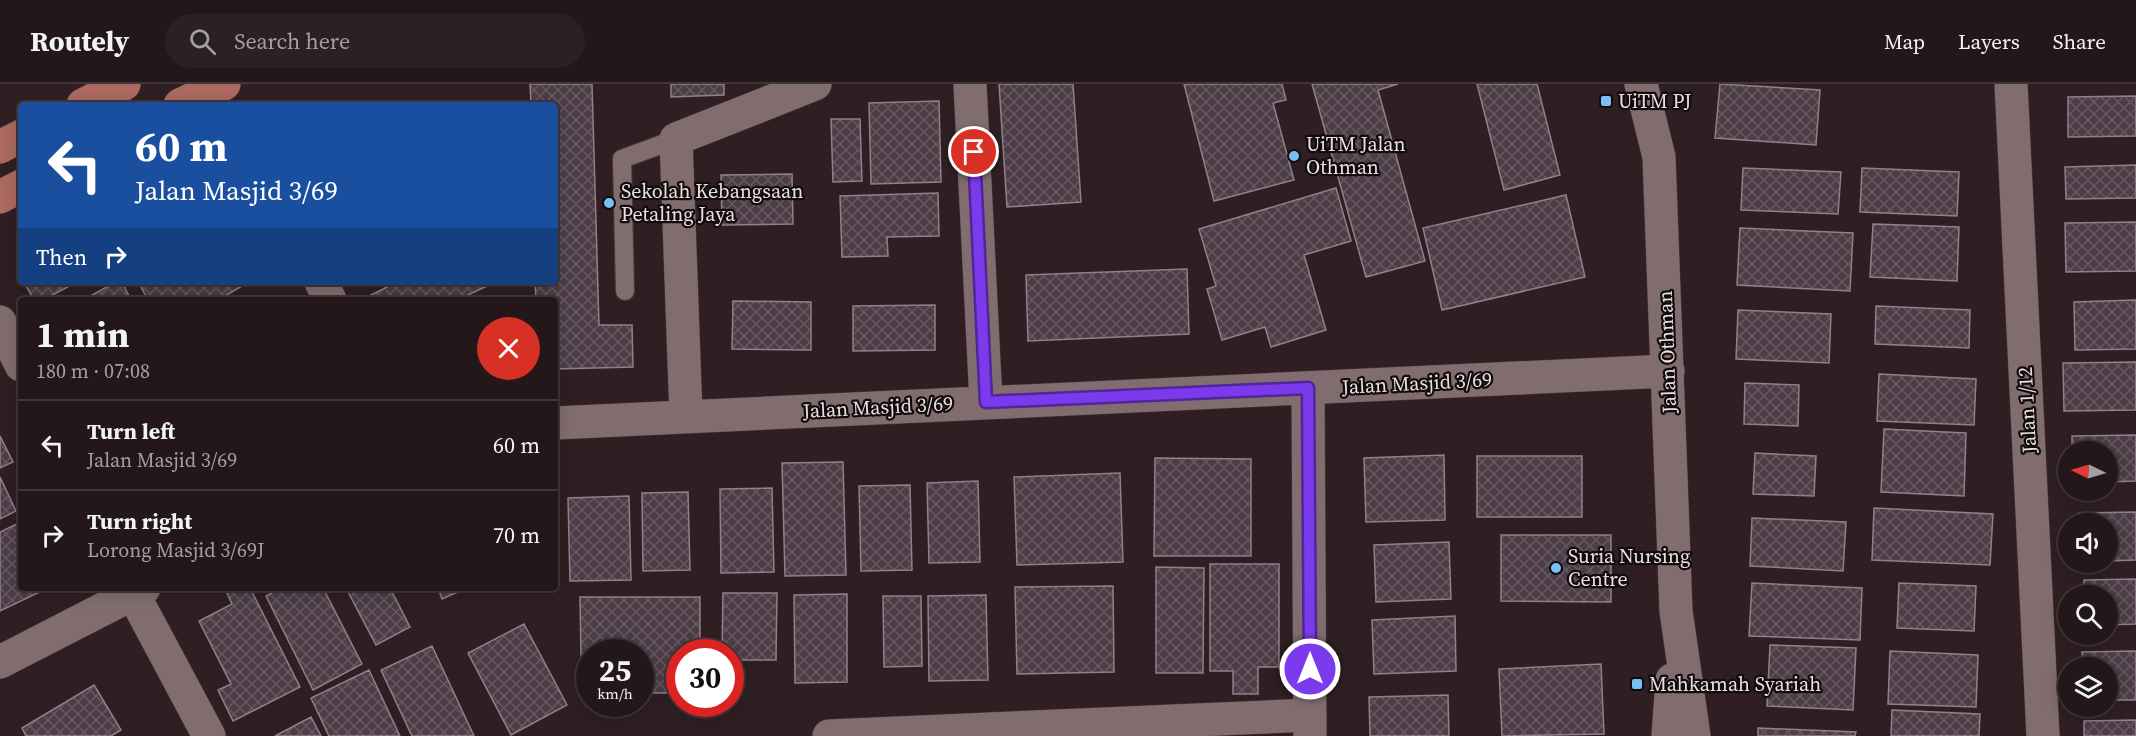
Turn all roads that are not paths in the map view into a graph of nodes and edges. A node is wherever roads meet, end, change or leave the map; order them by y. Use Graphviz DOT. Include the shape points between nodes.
graph roads {
  1 [pos="124,84"];
  2 [pos="224,84"];
  3 [pos="815,84"];
  4 [pos="970,84"];
  5 [pos="1641,84"];
  6 [pos="2011,84"];
  7 [pos="88,102"];
  8 [pos="186,102"];
  9 [pos="18,138"];
  10 [pos="676,139"];
  11 [pos="0,147"];
  12 [pos="18,188"];
  13 [pos="0,197"];
  14 [pos="626,291"];
  15 [pos="0,322"];
  16 [pos="18,359"];
  17 [pos="1668,371"];
  18 [pos="1308,388"];
  19 [pos="986,402"];
  20 [pos="686,416"];
  21 [pos="558,423"];
  22 [pos="134,591"];
  23 [pos="136,591"];
  24 [pos="1676,622"];
  25 [pos="0,662"];
  26 [pos="1310,726"];
  27 [pos="209,736"];
  28 [pos="829,736"];
  29 [pos="1668,736"];
  30 [pos="1694,736"];
  31 [pos="2043,736"];
  1 -- 7 [label="main road"];
  2 -- 8 [label="main road"];
  3 -- 10 [label="street"];
  4 -- 19 [label="street"];
  5 -- 17 [label="street, Jalan Othman" via="1659,157"];
  6 -- 31 [label="street, Jalan 1/12"];
  9 -- 11 [label="main road"];
  10 -- 14 [label="lane" via="622,159"];
  10 -- 20 [label="street"];
  12 -- 13 [label="main road"];
  15 -- 16 [label="street"];
  17 -- 18 [label="street, Jalan Masjid 3/69"];
  17 -- 24 [label="street, Jalan Othman"];
  18 -- 19 [label="street, Jalan Masjid 3/69"];
  18 -- 26 [label="street"];
  19 -- 20 [label="street, Jalan Masjid 3/69"];
  20 -- 21 [label="street, Jalan Masjid 3/69"];
  22 -- 25 [label="street"];
  23 -- 27 [label="street"];
  24 -- 29 [label="street, Jalan Othman"];
  24 -- 30 [label="street, Jalan Othman"];
  26 -- 28 [label="street"];
}
